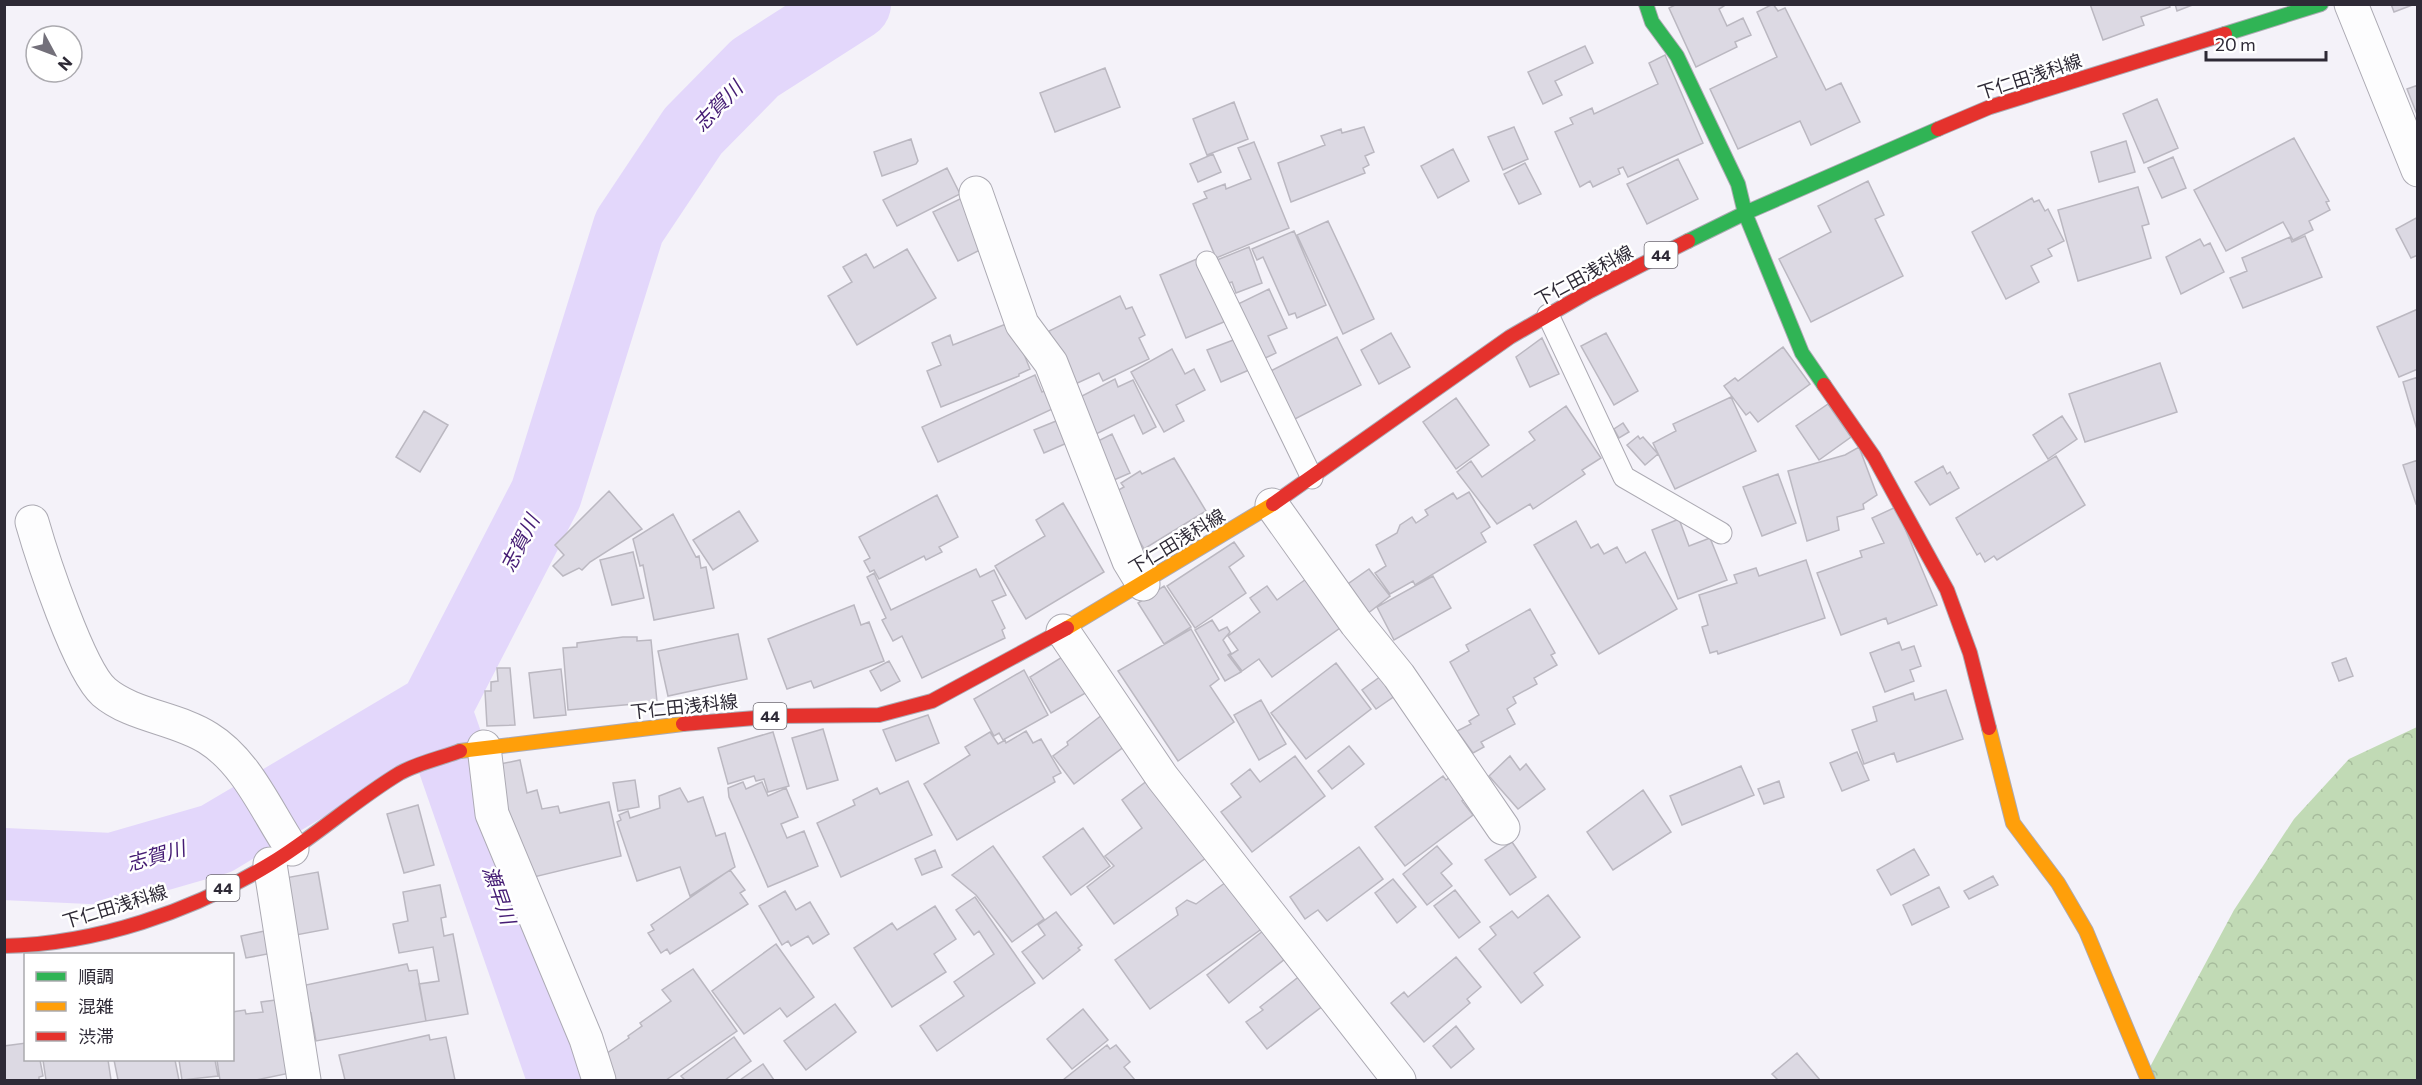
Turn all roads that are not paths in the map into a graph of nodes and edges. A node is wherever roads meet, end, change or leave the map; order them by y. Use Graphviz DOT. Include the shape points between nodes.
graph roads {
  1 [pos="1646,4"];
  2 [pos="2321,4"];
  3 [pos="2351,4"];
  4 [pos="2418,170"];
  5 [pos="976,194"];
  6 [pos="1745,213"];
  7 [pos="1208,262"];
  8 [pos="1548,315"];
  9 [pos="1312,478"];
  10 [pos="1272,505"];
  11 [pos="32,522"];
  12 [pos="1721,533"];
  13 [pos="1143,584"];
  14 [pos="1063,631"];
  15 [pos="472,749"];
  16 [pos="1503,828"];
  17 [pos="281,849"];
  18 [pos="4,946"];
  19 [pos="304,1080"];
  20 [pos="599,1080"];
  21 [pos="1399,1080"];
  22 [pos="2148,1080"];
  1 -- 6 [label="main road" via="1652,22 1677,56 1738,184"];
  2 -- 6 [label="main road, 下仁田浅科線 / 44" via="1990,107"];
  3 -- 4 [label="street"];
  5 -- 13 [label="street" via="1022,324 1051,363 1125,550"];
  6 -- 8 [label="main road, 下仁田浅科線 / 44"];
  6 -- 22 [label="main road" via="1802,353 1874,457 1947,590 1970,653 2013,823 2058,883 2086,931"];
  7 -- 9 [label="lane"];
  8 -- 9 [label="main road, 下仁田浅科線 / 44" via="1510,337"];
  8 -- 12 [label="lane" via="1624,477"];
  9 -- 10 [label="main road, 下仁田浅科線 / 44"];
  10 -- 13 [label="main road, 下仁田浅科線 / 44"];
  10 -- 16 [label="street" via="1399,676"];
  11 -- 17 [label="street" via="93,680 120,702 207,737 234,758"];
  13 -- 14 [label="main road, 下仁田浅科線 / 44"];
  14 -- 15 [label="main road, 下仁田浅科線 / 44" via="957,689 903,711 879,715 778,716"];
  14 -- 21 [label="street" via="1162,777"];
  15 -- 17 [label="main road, 下仁田浅科線 / 44" via="402,772"];
  15 -- 20 [label="street" via="492,814 586,1039"];
  17 -- 18 [label="main road, 下仁田浅科線 / 44" via="214,893 142,922 47,945"];
  17 -- 19 [label="street"];
}
